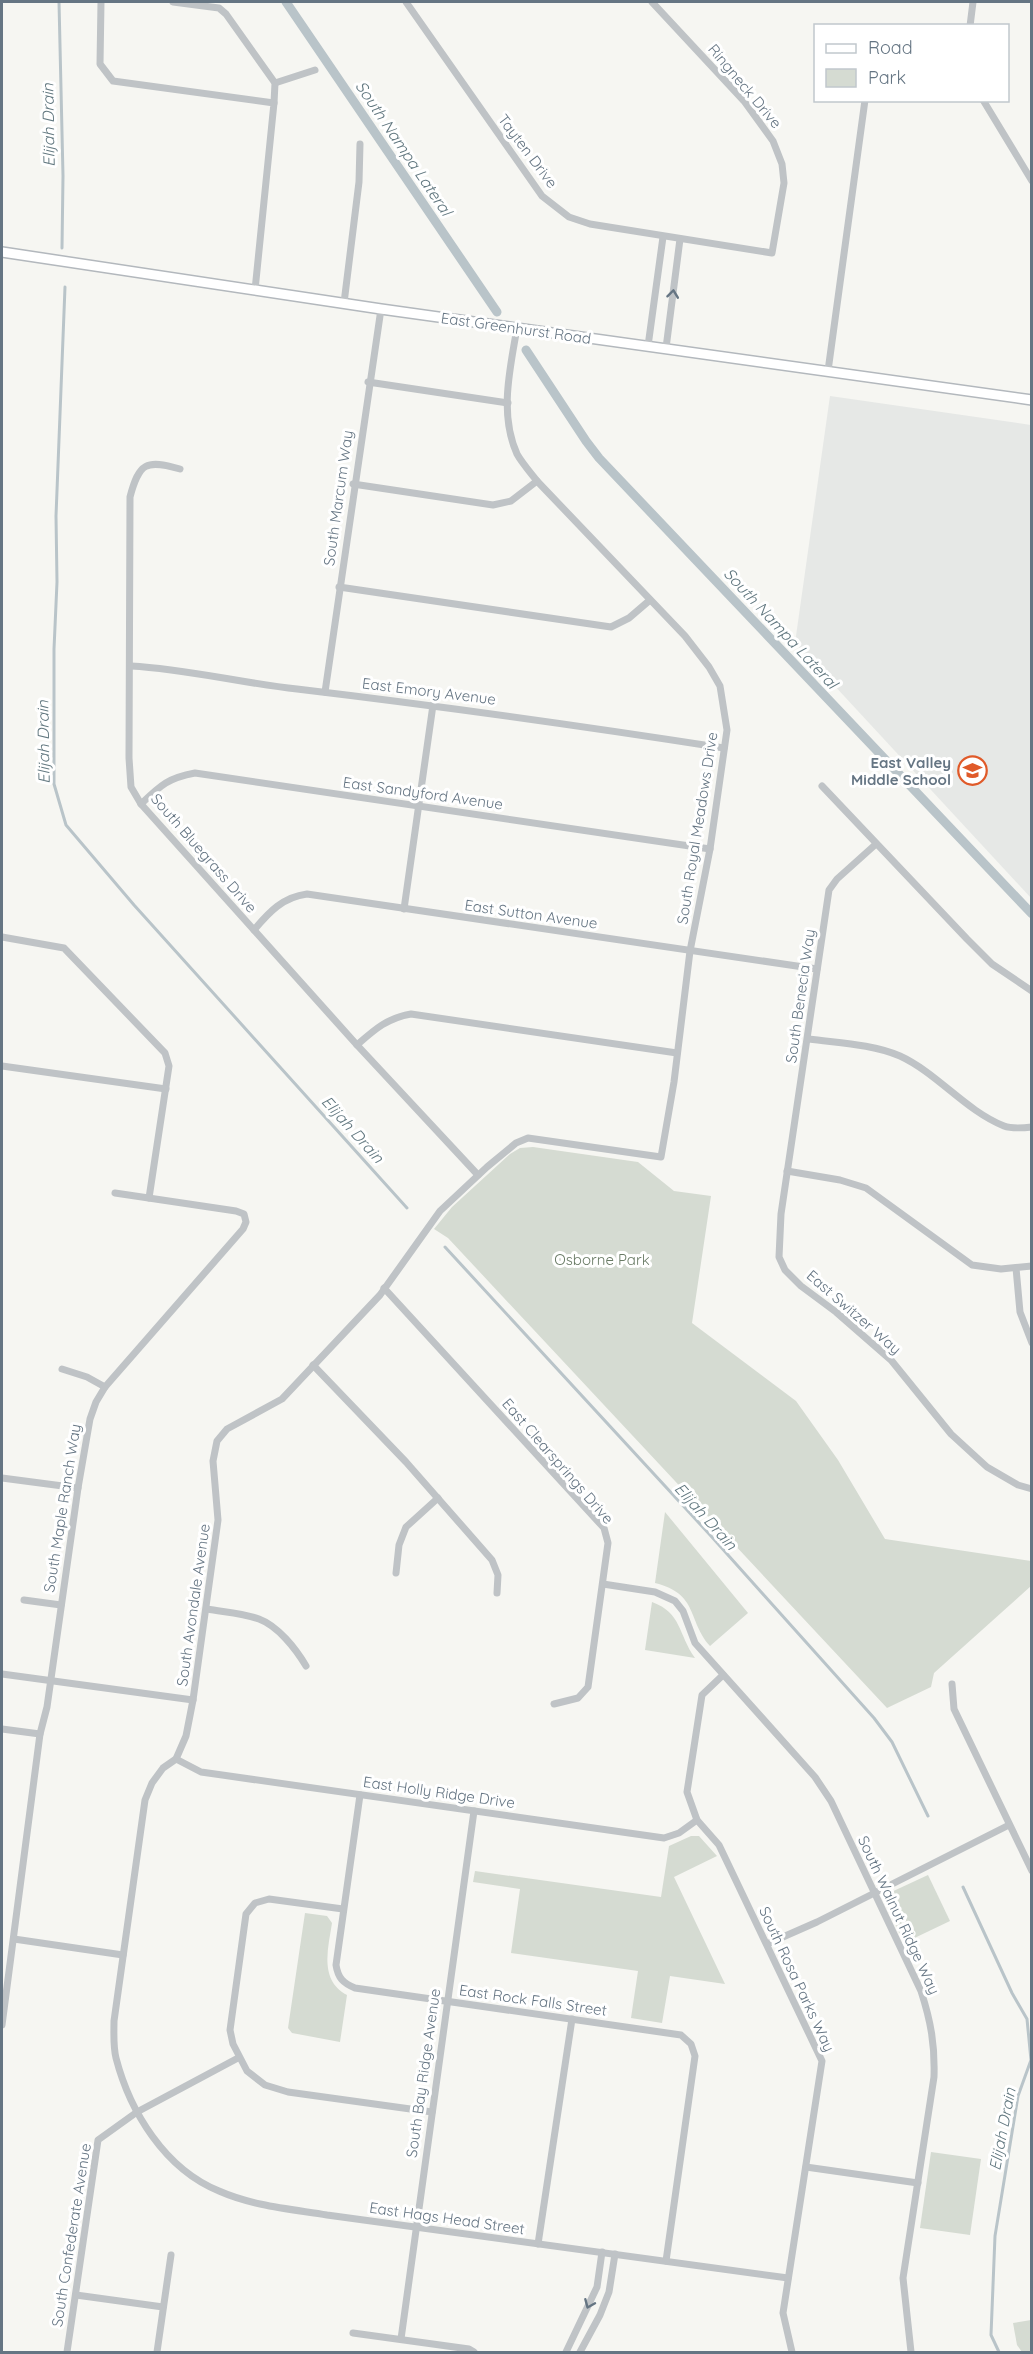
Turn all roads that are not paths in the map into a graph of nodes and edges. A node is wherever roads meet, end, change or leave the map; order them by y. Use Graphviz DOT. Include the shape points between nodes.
graph roads {
  1 [pos="101,2"];
  2 [pos="173,2"];
  3 [pos="406,2"];
  4 [pos="652,2"];
  5 [pos="973,2"];
  6 [pos="970,24"];
  7 [pos="315,70"];
  8 [pos="275,83"];
  9 [pos="865,102"];
  10 [pos="984,102"];
  11 [pos="274,103"];
  12 [pos="360,144"];
  13 [pos="1032,181"];
  14 [pos="663,237"];
  15 [pos="680,239"];
  16 [pos="2,252"];
  17 [pos="255,290"];
  18 [pos="344,303"];
  19 [pos="381,309"];
  20 [pos="517,328"];
  21 [pos="648,346"];
  22 [pos="666,348"];
  23 [pos="828,371"];
  24 [pos="368,382"];
  25 [pos="1032,400"];
  26 [pos="508,403"];
  27 [pos="180,469"];
  28 [pos="537,481"];
  29 [pos="353,484"];
  30 [pos="339,587"];
  31 [pos="650,600"];
  32 [pos="131,666"];
  33 [pos="325,692"];
  34 [pos="433,705"];
  35 [pos="724,748"];
  36 [pos="822,786"];
  37 [pos="141,804"];
  38 [pos="419,807"];
  39 [pos="876,844"];
  40 [pos="710,849"];
  41 [pos="404,909"];
  42 [pos="254,930"];
  43 [pos="2,937"];
  44 [pos="690,951"];
  45 [pos="817,969"];
  46 [pos="1032,992"];
  47 [pos="808,1039"];
  48 [pos="357,1046"];
  49 [pos="677,1053"];
  50 [pos="2,1066"];
  51 [pos="166,1089"];
  52 [pos="1032,1126"];
  53 [pos="661,1157"];
  54 [pos="787,1171"];
  55 [pos="478,1175"];
  56 [pos="115,1193"];
  57 [pos="149,1198"];
  58 [pos="1032,1266"];
  59 [pos="1016,1268"];
  60 [pos="384,1288"];
  61 [pos="1032,1343"];
  62 [pos="313,1365"];
  63 [pos="62,1370"];
  64 [pos="105,1387"];
  65 [pos="2,1478"];
  66 [pos="78,1488"];
  67 [pos="1032,1489"];
  68 [pos="438,1498"];
  69 [pos="396,1573"];
  70 [pos="603,1584"];
  71 [pos="497,1593"];
  72 [pos="24,1600"];
  73 [pos="61,1605"];
  74 [pos="207,1609"];
  75 [pos="306,1666"];
  76 [pos="2,1674"];
  77 [pos="723,1675"];
  78 [pos="50,1681"];
  79 [pos="952,1684"];
  80 [pos="193,1700"];
  81 [pos="554,1704"];
  82 [pos="2,1729"];
  83 [pos="40,1734"];
  84 [pos="176,1759"];
  85 [pos="360,1795"];
  86 [pos="474,1811"];
  87 [pos="697,1820"];
  88 [pos="1009,1825"];
  89 [pos="1032,1871"];
  90 [pos="874,1893"];
  91 [pos="343,1910"];
  92 [pos="14,1939"];
  93 [pos="767,1944"];
  94 [pos="123,1955"];
  95 [pos="447,2001"];
  96 [pos="572,2019"];
  97 [pos="2,2025"];
  98 [pos="238,2058"];
  99 [pos="137,2112"];
  100 [pos="432,2112"];
  101 [pos="806,2167"];
  102 [pos="918,2183"];
  103 [pos="416,2227"];
  104 [pos="538,2244"];
  105 [pos="602,2252"];
  106 [pos="615,2254"];
  107 [pos="171,2255"];
  108 [pos="666,2261"];
  109 [pos="788,2278"];
  110 [pos="76,2295"];
  111 [pos="164,2307"];
  112 [pos="353,2333"];
  113 [pos="400,2339"];
  114 [pos="68,2352"];
  115 [pos="157,2352"];
  116 [pos="474,2352"];
  117 [pos="566,2352"];
  118 [pos="579,2352"];
  119 [pos="792,2352"];
  120 [pos="911,2352"];
  1 -- 11 [label="street" via="100,64 113,81"];
  2 -- 8 [label="street" via="219,8"];
  3 -- 14 [label="street, Tayten Drive" via="542,196 569,218"];
  4 -- 15 [label="street, Ringneck Drive" via="762,123 782,164 784,183 772,253"];
  5 -- 6 [label="street"];
  7 -- 8 [label="street"];
  8 -- 11 [label="street"];
  9 -- 23 [label="street"];
  10 -- 13 [label="street"];
  11 -- 17 [label="street"];
  12 -- 18 [label="street"];
  14 -- 15 [label="street, Tayten Drive"];
  14 -- 21 [label="street"];
  22 -- 15 [label="street, one-way"];
  16 -- 17 [label="main road, East Greenhurst Road"];
  17 -- 18 [label="main road, East Greenhurst Road"];
  18 -- 19 [label="main road, East Greenhurst Road"];
  19 -- 20 [label="main road, East Greenhurst Road"];
  19 -- 24 [label="street, South Marcum Way"];
  20 -- 21 [label="main road, East Greenhurst Road"];
  20 -- 26 [label="street, South Royal Meadows Drive"];
  21 -- 22 [label="main road, East Greenhurst Road"];
  22 -- 23 [label="main road, East Greenhurst Road"];
  23 -- 25 [label="main road, East Greenhurst Road"];
  24 -- 26 [label="street"];
  24 -- 29 [label="street, South Marcum Way"];
  26 -- 28 [label="street, South Royal Meadows Drive" via="518,456"];
  27 -- 32 [label="street, South Bluegrass Drive" via="159,463 144,467 136,475 130,497"];
  28 -- 29 [label="street" via="511,501 493,506"];
  28 -- 31 [label="street, South Royal Meadows Drive"];
  29 -- 30 [label="street, South Marcum Way"];
  30 -- 31 [label="street" via="611,627"];
  30 -- 33 [label="street, South Marcum Way"];
  31 -- 35 [label="street, South Royal Meadows Drive" via="685,636 720,686 726,721"];
  32 -- 33 [label="street, East Emory Avenue"];
  32 -- 37 [label="street, South Bluegrass Drive" via="131,787"];
  33 -- 34 [label="street, East Emory Avenue"];
  34 -- 35 [label="street, East Emory Avenue"];
  34 -- 38 [label="street"];
  35 -- 40 [label="street, South Royal Meadows Drive"];
  36 -- 39 [label="street"];
  37 -- 38 [label="street, East Sandyford Avenue" via="161,785 195,772"];
  37 -- 42 [label="street, South Bluegrass Drive"];
  38 -- 40 [label="street, East Sandyford Avenue"];
  38 -- 41 [label="street"];
  39 -- 45 [label="street, South Benecia Way" via="829,890"];
  39 -- 46 [label="street" via="992,964"];
  40 -- 44 [label="street, South Royal Meadows Drive"];
  41 -- 42 [label="street, East Sutton Avenue" via="307,894 293,896 273,909"];
  41 -- 44 [label="street, East Sutton Avenue"];
  42 -- 48 [label="street, South Bluegrass Drive"];
  43 -- 51 [label="street" via="64,948 165,1053 169,1066"];
  44 -- 45 [label="street, East Sutton Avenue"];
  44 -- 49 [label="street, South Royal Meadows Drive"];
  45 -- 47 [label="street, South Benecia Way"];
  47 -- 52 [label="street" via="898,1055 1005,1126"];
  47 -- 54 [label="street, South Benecia Way"];
  48 -- 49 [label="street" via="382,1023 411,1014"];
  48 -- 55 [label="street, South Bluegrass Drive"];
  49 -- 53 [label="street, South Royal Meadows Drive"];
  50 -- 51 [label="street"];
  51 -- 57 [label="street"];
  53 -- 55 [label="street, South Avondale Avenue" via="528,1138 516,1143"];
  54 -- 59 [label="street" via="866,1188 972,1265"];
  54 -- 67 [label="street, East Switzer Way" via="778,1242 785,1270 891,1360 951,1434 987,1467"];
  55 -- 60 [label="street, South Avondale Avenue" via="440,1211"];
  56 -- 57 [label="street"];
  57 -- 64 [label="street, South Maple Ranch Way" via="244,1214 246,1222"];
  58 -- 59 [label="street"];
  59 -- 61 [label="street" via="1020,1312"];
  60 -- 62 [label="street, South Avondale Avenue"];
  60 -- 70 [label="street, East Clearsprings Drive" via="604,1528 608,1543"];
  62 -- 68 [label="street"];
  62 -- 74 [label="street, South Avondale Avenue" via="282,1399 227,1429 217,1441 213,1461 218,1520"];
  63 -- 64 [label="street"];
  64 -- 66 [label="street, South Maple Ranch Way" via="90,1419"];
  65 -- 66 [label="street"];
  66 -- 73 [label="street, South Maple Ranch Way"];
  68 -- 69 [label="street" via="406,1527 399,1545"];
  68 -- 71 [label="street" via="492,1560 498,1575"];
  70 -- 77 [label="street, South Walnut Ridge Way" via="655,1592 675,1601 684,1611 695,1643"];
  70 -- 81 [label="street, East Clearsprings Drive" via="588,1686 578,1698"];
  72 -- 73 [label="street"];
  73 -- 78 [label="street, South Maple Ranch Way"];
  74 -- 75 [label="street" via="260,1619 280,1634"];
  74 -- 80 [label="street, South Avondale Avenue"];
  76 -- 78 [label="street"];
  77 -- 87 [label="street, South Rosa Parks Way" via="702,1695 687,1792"];
  77 -- 90 [label="street, South Walnut Ridge Way" via="831,1801"];
  78 -- 80 [label="street"];
  78 -- 83 [label="street, South Maple Ranch Way"];
  79 -- 88 [label="street" via="954,1709"];
  80 -- 84 [label="street, South Avondale Avenue" via="186,1736"];
  82 -- 83 [label="street"];
  83 -- 92 [label="street, South Maple Ranch Way"];
  84 -- 85 [label="street, East Holly Ridge Drive" via="201,1772"];
  84 -- 94 [label="street, South Avondale Avenue" via="164,1768 145,1800"];
  85 -- 86 [label="street, East Holly Ridge Drive"];
  85 -- 91 [label="street"];
  86 -- 87 [label="street, East Holly Ridge Drive" via="664,1838"];
  86 -- 95 [label="street, South Bay Ridge Avenue"];
  87 -- 93 [label="street, South Rosa Parks Way" via="719,1845"];
  88 -- 89 [label="street"];
  88 -- 90 [label="street"];
  90 -- 93 [label="street"];
  90 -- 102 [label="street, South Walnut Ridge Way" via="921,1991 935,2047"];
  91 -- 95 [label="street, East Rock Falls Street" via="336,1965 337,1975 345,1984"];
  91 -- 98 [label="street" via="269,1899 255,1903 246,1914 230,2030"];
  92 -- 94 [label="street"];
  92 -- 97 [label="street, South Maple Ranch Way"];
  93 -- 101 [label="street, South Rosa Parks Way" via="822,2061"];
  94 -- 99 [label="street, South Avondale Avenue" via="114,2021 116,2056"];
  95 -- 96 [label="street, East Rock Falls Street"];
  95 -- 100 [label="street, South Bay Ridge Avenue"];
  96 -- 104 [label="street"];
  96 -- 108 [label="street, East Rock Falls Street" via="681,2035 692,2044 695,2056"];
  98 -- 99 [label="street, South Confederate Avenue"];
  98 -- 100 [label="street" via="246,2072 265,2085 288,2092"];
  99 -- 103 [label="street, East Hags Head Street" via="170,2159 220,2192 256,2204"];
  99 -- 110 [label="street, South Confederate Avenue" via="98,2140"];
  100 -- 103 [label="street, South Bay Ridge Avenue"];
  101 -- 102 [label="street"];
  101 -- 109 [label="street, South Rosa Parks Way"];
  102 -- 120 [label="street, South Walnut Ridge Way" via="903,2278"];
  103 -- 104 [label="street, East Hags Head Street"];
  103 -- 113 [label="street, South Bay Ridge Avenue"];
  104 -- 105 [label="street, East Hags Head Street"];
  105 -- 106 [label="street, East Hags Head Street"];
  105 -- 117 [label="street, one-way" via="597,2287"];
  106 -- 108 [label="street, East Hags Head Street"];
  106 -- 118 [label="street" via="609,2292"];
  107 -- 111 [label="street"];
  108 -- 109 [label="street, East Hags Head Street"];
  109 -- 119 [label="street, South Rosa Parks Way" via="783,2313"];
  110 -- 111 [label="street"];
  110 -- 114 [label="street, South Confederate Avenue"];
  111 -- 115 [label="street"];
  112 -- 113 [label="street"];
  113 -- 116 [label="street"];
}
